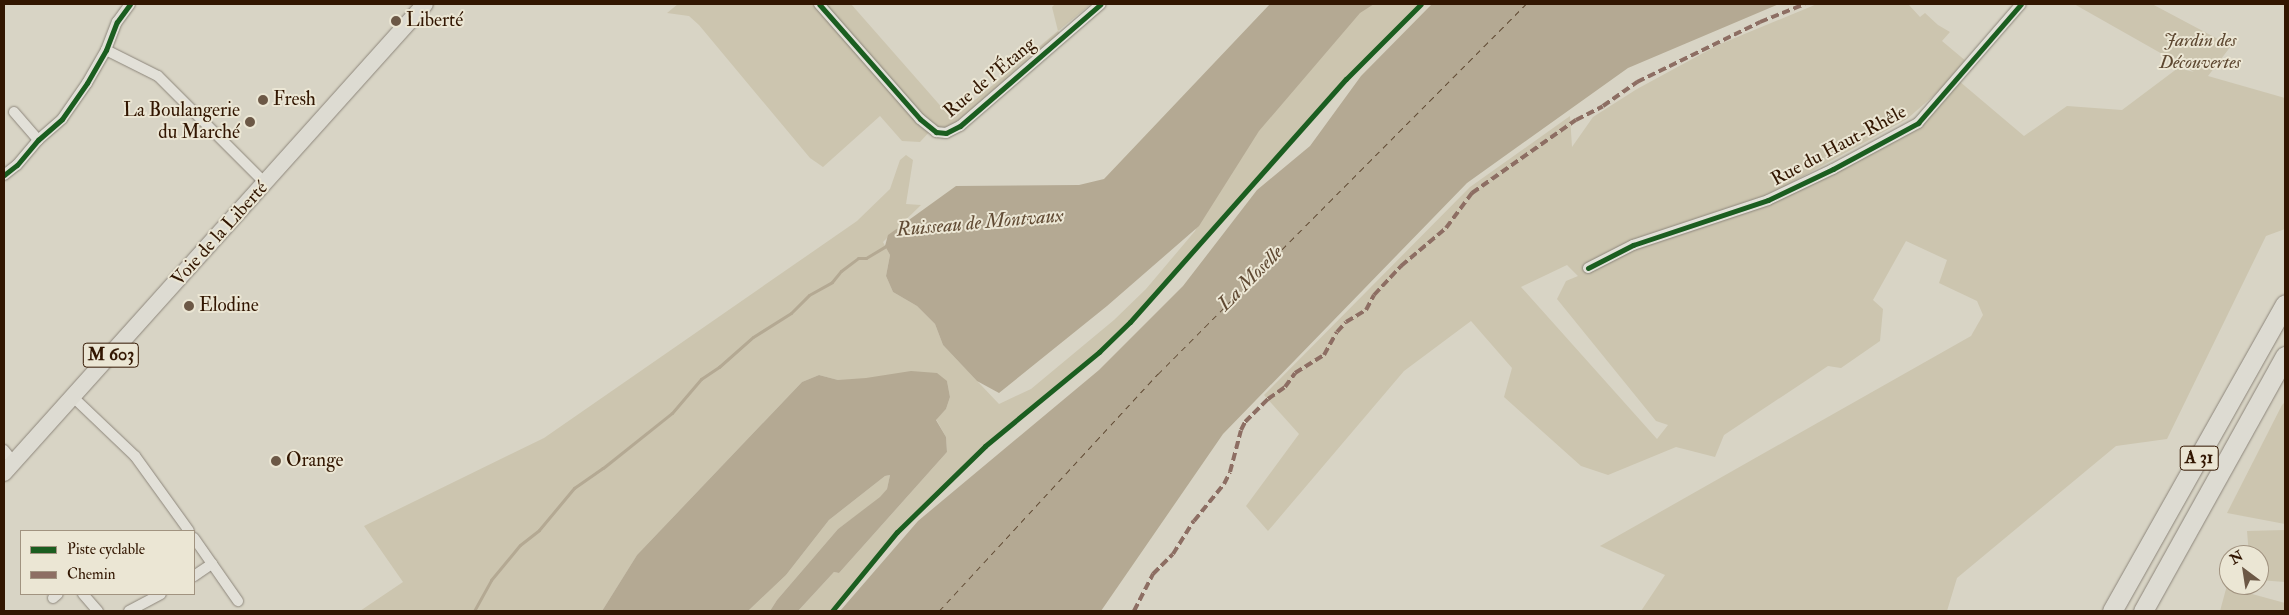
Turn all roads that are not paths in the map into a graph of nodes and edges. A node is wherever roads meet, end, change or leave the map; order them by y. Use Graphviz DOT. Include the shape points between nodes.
graph roads {
  1 [pos="130,4"];
  2 [pos="425,4"];
  3 [pos="819,4"];
  4 [pos="1101,4"];
  5 [pos="2021,4"];
  6 [pos="106,50"];
  7 [pos="14,112"];
  8 [pos="38,140"];
  9 [pos="4,176"];
  10 [pos="266,183"];
  11 [pos="1588,268"];
  12 [pos="2285,304"];
  13 [pos="2285,356"];
  14 [pos="74,397"];
  15 [pos="4,450"];
  16 [pos="9,468"];
  17 [pos="188,530"];
  18 [pos="2156,534"];
  19 [pos="195,539"];
  20 [pos="212,564"];
  21 [pos="195,575"];
  22 [pos="84,595"];
  23 [pos="159,595"];
  24 [pos="238,601"];
  25 [pos="98,611"];
  26 [pos="129,611"];
  27 [pos="2103,611"];
  28 [pos="2112,611"];
  29 [pos="2143,611"];
  1 -- 6 [label="street" via="117,22"];
  2 -- 10 [label="main road, Voie de la Liberté / M 603"];
  3 -- 4 [label="street, Rue de l'Étang" via="920,119 936,132 946,133 960,126"];
  5 -- 11 [label="street, Rue du Haut-Rhêle" via="1918,123 1768,200 1633,245"];
  6 -- 8 [label="street" via="62,119"];
  6 -- 10 [label="street" via="158,76"];
  7 -- 8 [label="street"];
  8 -- 9 [label="street" via="17,166"];
  10 -- 14 [label="main road, Voie de la Liberté / M 603"];
  12 -- 18 [label="highway, A 31"];
  13 -- 29 [label="highway, A 31"];
  14 -- 16 [label="main road, Voie de la Liberté / M 603"];
  14 -- 17 [label="street" via="135,456"];
  15 -- 16 [label="street"];
  18 -- 27 [label="highway"];
  18 -- 28 [label="highway, A 31"];
  19 -- 20 [label="street"];
  20 -- 21 [label="street"];
  20 -- 24 [label="street"];
  22 -- 25 [label="street"];
  23 -- 26 [label="street"];
}
